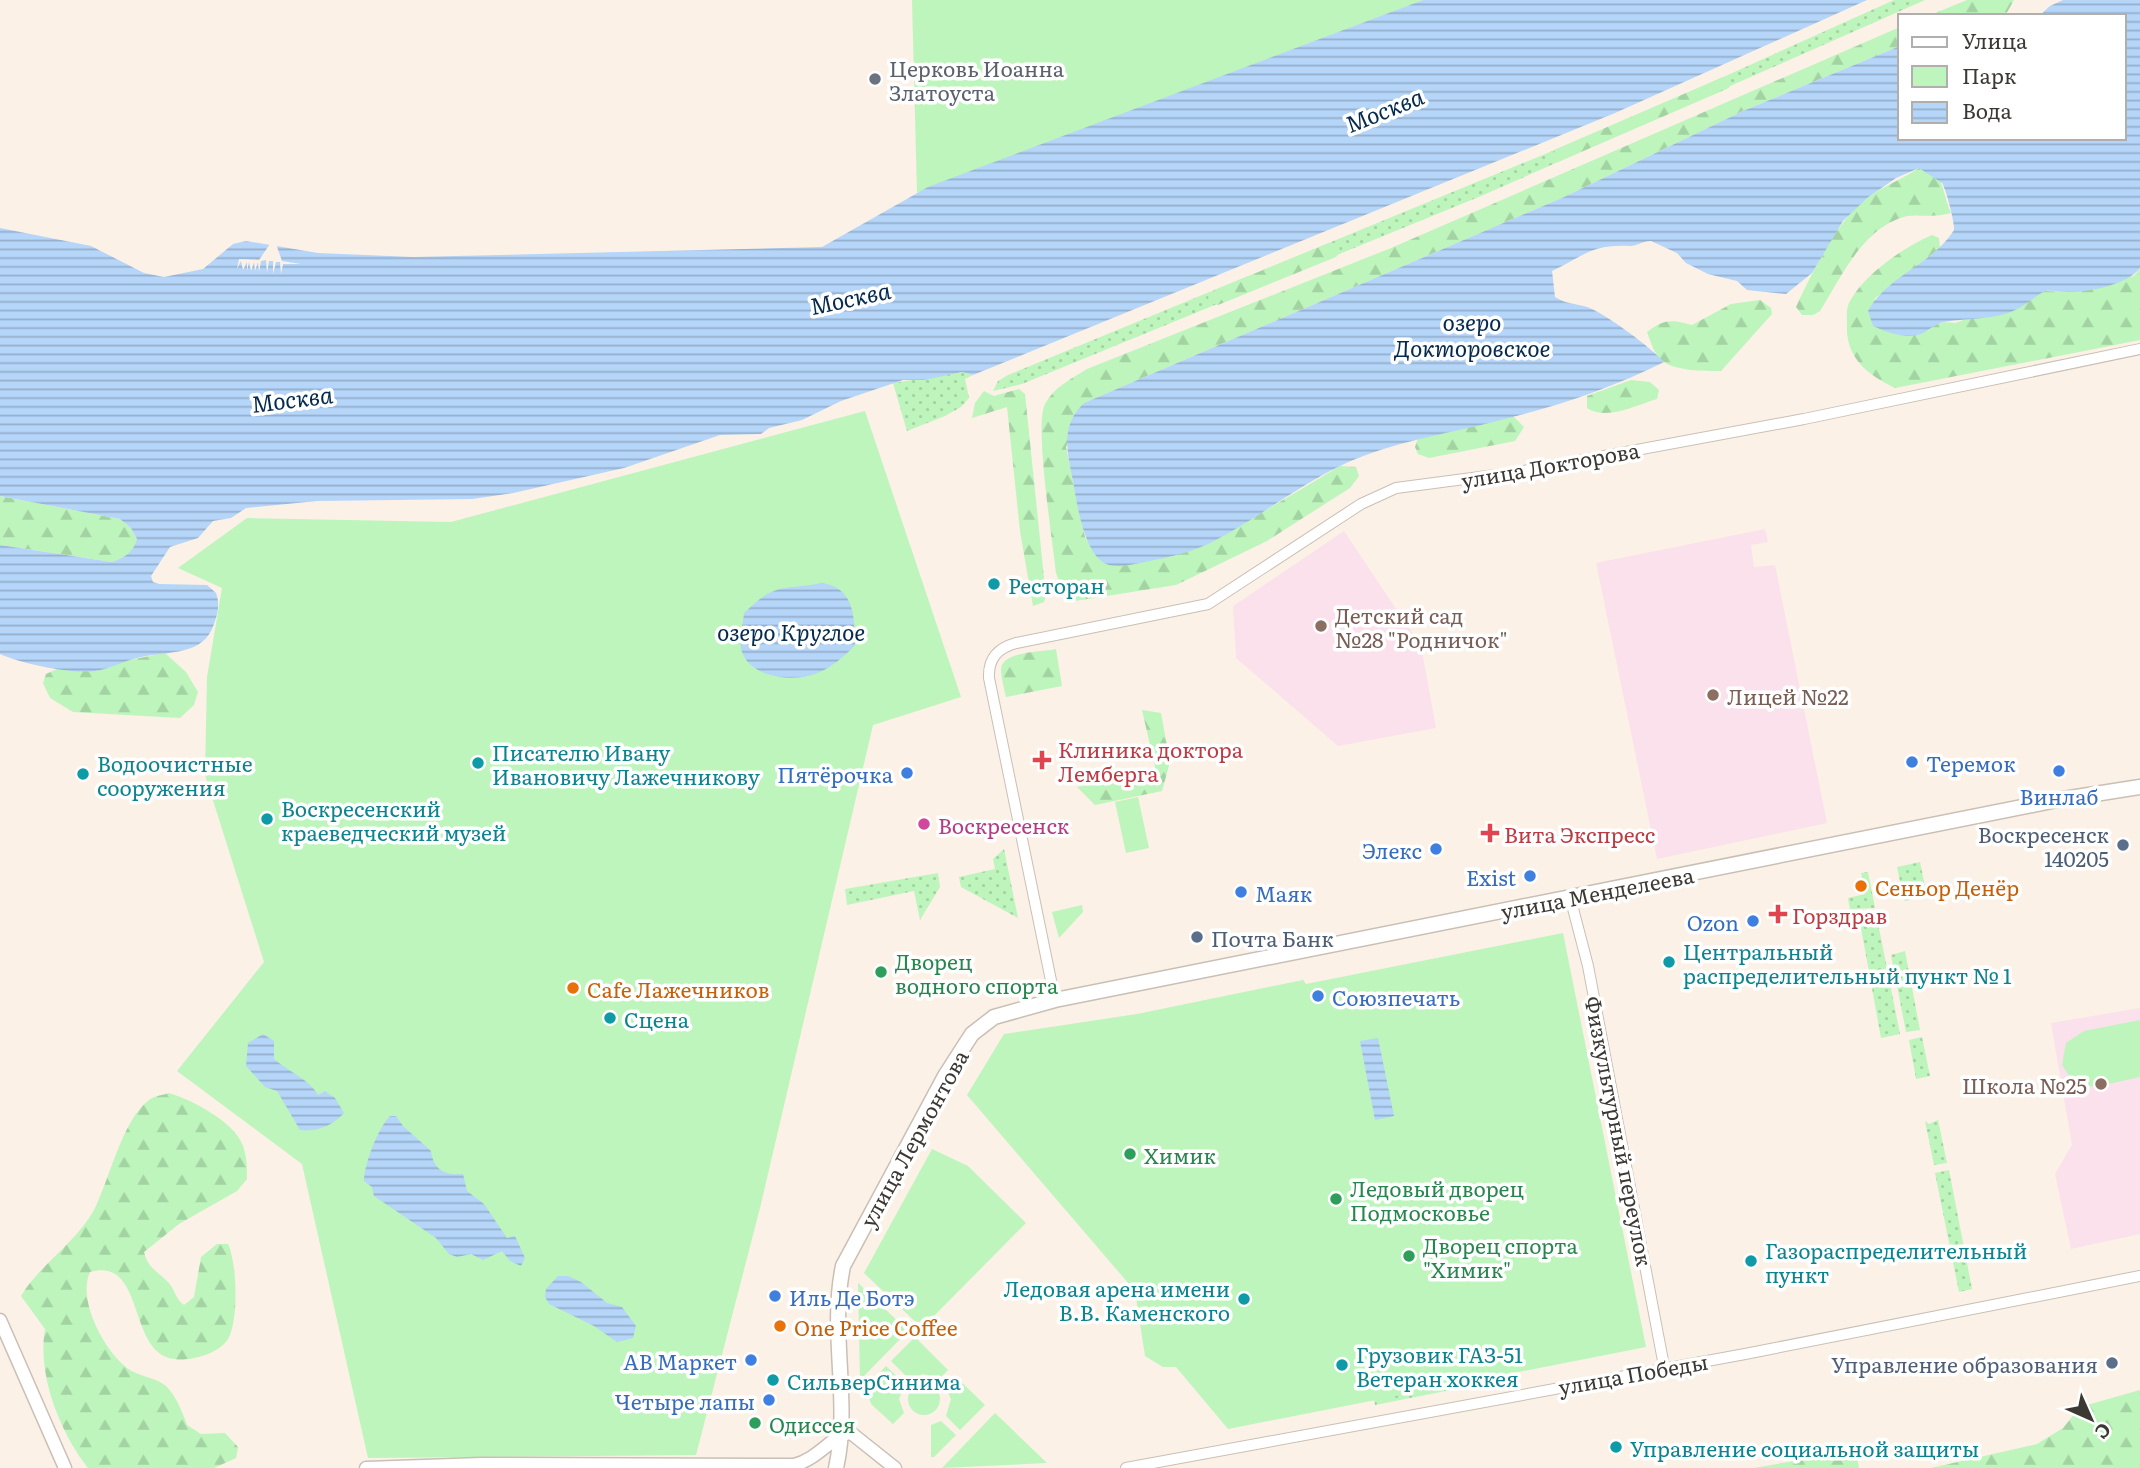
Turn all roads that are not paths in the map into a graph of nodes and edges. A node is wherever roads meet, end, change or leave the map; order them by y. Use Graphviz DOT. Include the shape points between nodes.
graph roads {
  1 [pos="2140,349"];
  2 [pos="2140,787"];
  3 [pos="1570,897"];
  4 [pos="1055,1000"];
  5 [pos="2140,1276"];
  6 [pos="0,1320"];
  7 [pos="1664,1366"];
  8 [pos="842,1433"];
  9 [pos="482,1466"];
  10 [pos="744,1466"];
  11 [pos="65,1468"];
  12 [pos="366,1468"];
  13 [pos="836,1468"];
  14 [pos="895,1468"];
  15 [pos="1126,1468"];
  1 -- 4 [label="street, улица Докторова" via="1804,419 1518,472 1396,488 1361,504 1208,604 1000,649 989,671 992,691"];
  2 -- 3 [label="main road, улица Менделеева"];
  3 -- 4 [label="main road, улица Менделеева"];
  3 -- 7 [label="street, Физкультурный переулок" via="1588,967"];
  4 -- 8 [label="main road, улица Лермонтова" via="994,1017 972,1034 843,1266 838,1300"];
  5 -- 7 [label="street, улица Победы"];
  6 -- 11 [label="street"];
  7 -- 15 [label="street, улица Победы"];
  8 -- 10 [label="street" via="806,1462"];
  8 -- 13 [label="main road, улица Лермонтова"];
  8 -- 14 [label="street" via="855,1434"];
  9 -- 10 [label="street"];
  9 -- 12 [label="street"];
}
